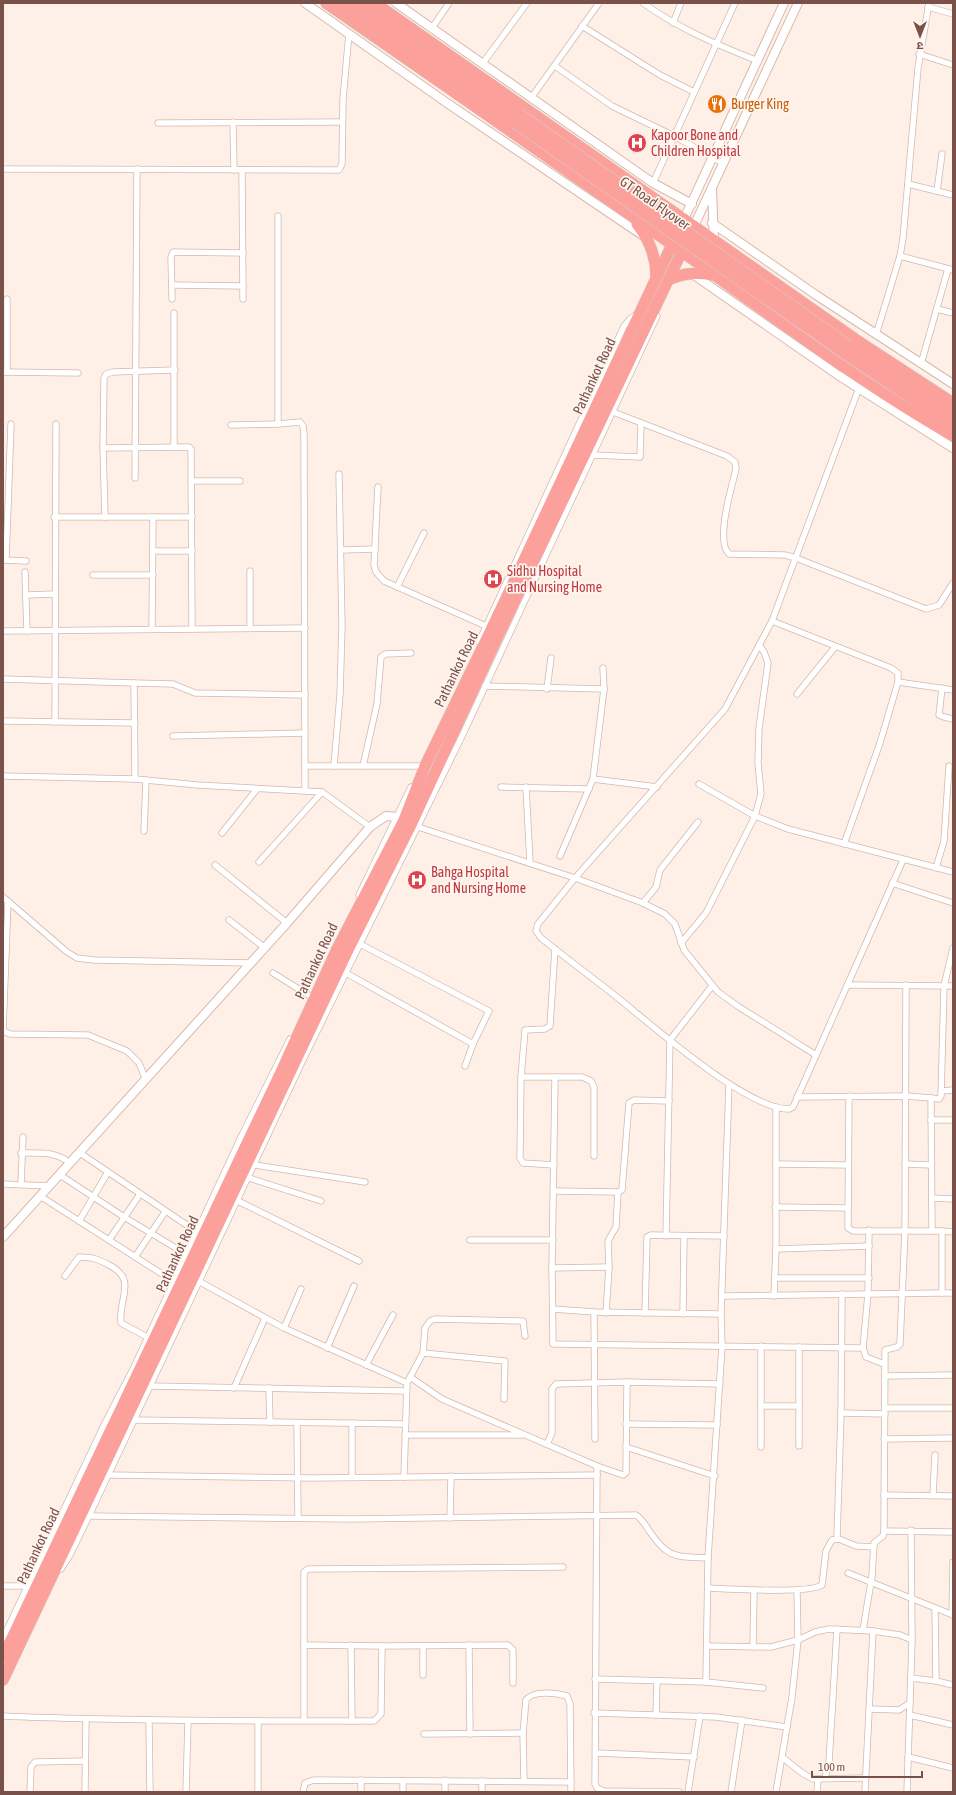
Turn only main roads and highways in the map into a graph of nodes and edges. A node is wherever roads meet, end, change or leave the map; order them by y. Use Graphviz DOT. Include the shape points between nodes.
graph roads {
  1 [pos="326,3"];
  2 [pos="342,3"];
  3 [pos="360,3"];
  4 [pos="375,3"];
  5 [pos="516,118"];
  6 [pos="631,215"];
  7 [pos="684,219"];
  8 [pos="694,226"];
  9 [pos="672,245"];
  10 [pos="682,251"];
  11 [pos="716,276"];
  12 [pos="656,278"];
  13 [pos="668,280"];
  14 [pos="847,349"];
  15 [pos="953,403"];
  16 [pos="953,414"];
  17 [pos="953,425"];
  18 [pos="953,436"];
  19 [pos="408,822"];
  20 [pos="3,1657"];
  21 [pos="3,1680"];
  1 -- 6 [label="highway"];
  2 -- 5 [label="highway, GT Road Flyover"];
  3 -- 5 [label="highway, GT Road Flyover"];
  4 -- 7 [label="highway"];
  5 -- 14 [label="highway, GT Road Flyover, bridge"];
  6 -- 9 [label="highway"];
  6 -- 12 [label="highway" via="648,239 656,265"];
  7 -- 8 [label="highway"];
  7 -- 9 [label="highway, Pathankot Road"];
  8 -- 10 [label="highway"];
  8 -- 15 [label="highway" via="854,339"];
  9 -- 10 [label="highway"];
  9 -- 12 [label="highway, Pathankot Road"];
  10 -- 11 [label="highway"];
  10 -- 13 [label="highway"];
  11 -- 13 [label="highway" via="690,273"];
  11 -- 18 [label="highway" via="841,365 916,415"];
  12 -- 19 [label="highway, Pathankot Road" via="490,634 423,766"];
  13 -- 19 [label="highway"];
  14 -- 16 [label="highway, GT Road Flyover"];
  14 -- 17 [label="highway, GT Road Flyover"];
  19 -- 20 [label="highway, Pathankot Road" via="337,949"];
  19 -- 21 [label="highway"];
}
